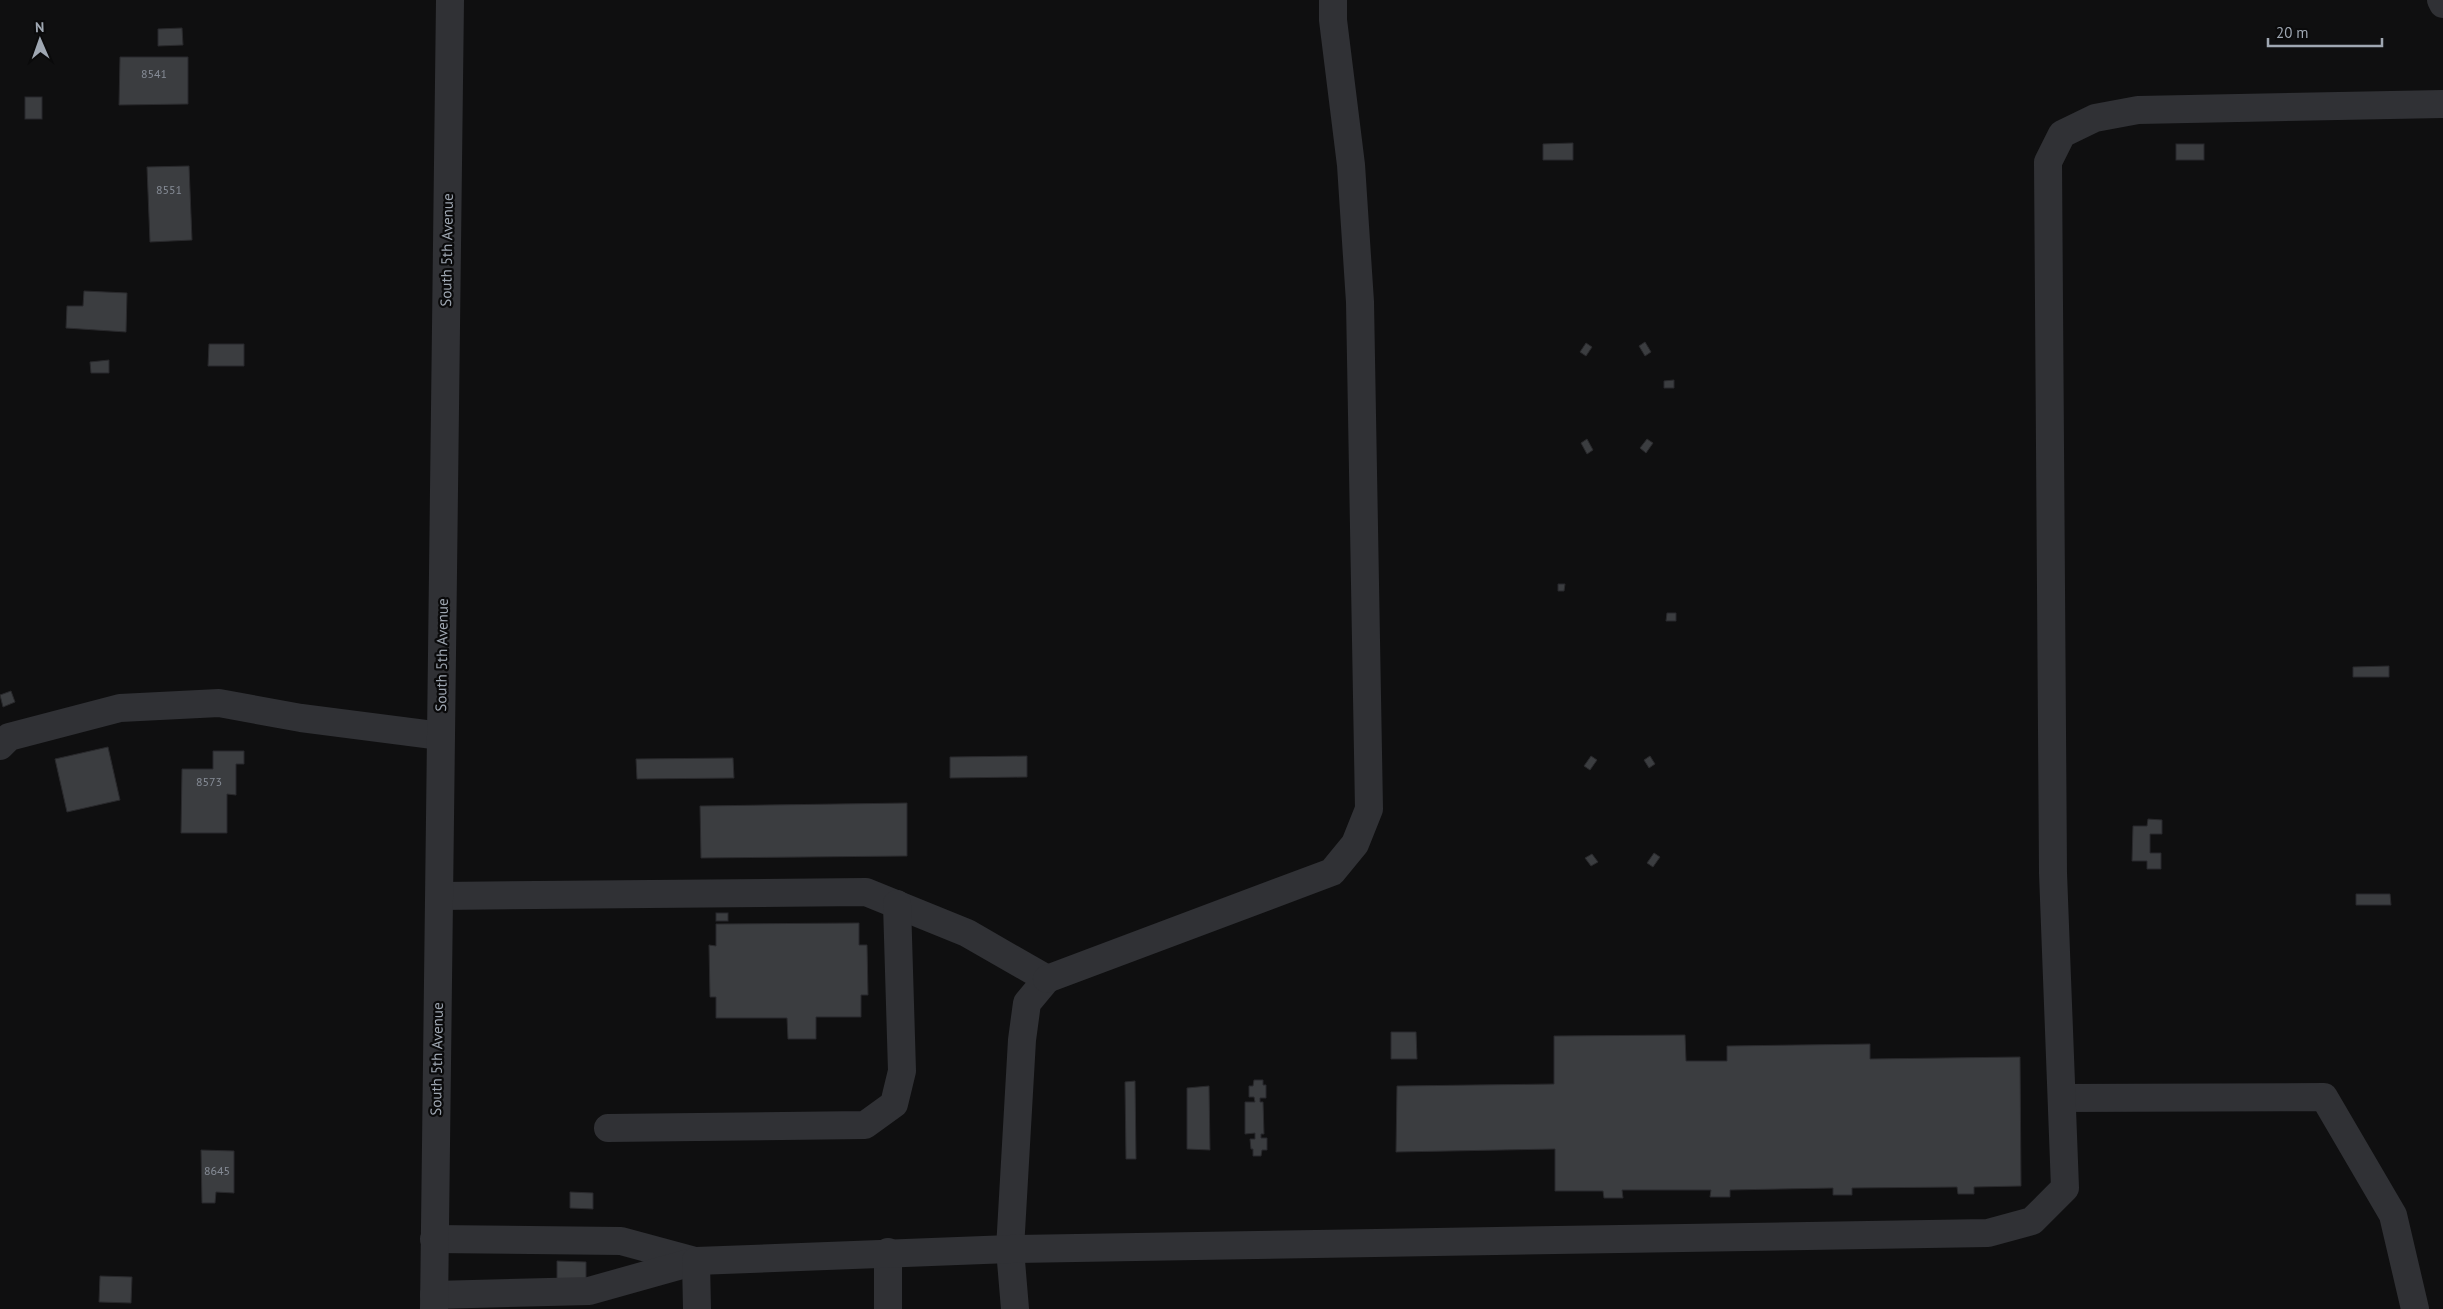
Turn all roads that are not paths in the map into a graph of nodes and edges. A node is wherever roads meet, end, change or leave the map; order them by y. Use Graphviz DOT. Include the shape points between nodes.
graph roads {
  1 [pos="450,0"];
  2 [pos="1333,0"];
  3 [pos="2441,0"];
  4 [pos="2443,4"];
  5 [pos="2443,104"];
  6 [pos="441,736"];
  7 [pos="0,746"];
  8 [pos="440,896"];
  9 [pos="897,904"];
  10 [pos="1047,979"];
  11 [pos="2062,1098"];
  12 [pos="608,1128"];
  13 [pos="434,1239"];
  14 [pos="1010,1249"];
  15 [pos="888,1252"];
  16 [pos="696,1261"];
  17 [pos="434,1302"];
  18 [pos="697,1309"];
  19 [pos="888,1309"];
  20 [pos="1015,1309"];
  21 [pos="2415,1309"];
  1 -- 6 [label="street, South 5th Avenue"];
  2 -- 10 [label="street" via="1351,165 1360,302 1369,809 1355,844 1332,872"];
  3 -- 4 [label="street"];
  5 -- 11 [label="street" via="2138,110 2095,118 2062,134 2048,162 2053,873"];
  6 -- 7 [label="street" via="301,718 219,703 120,708 9,737"];
  6 -- 8 [label="street, South 5th Avenue"];
  8 -- 9 [label="street" via="866,892"];
  8 -- 13 [label="street, South 5th Avenue"];
  9 -- 10 [label="street" via="967,933"];
  9 -- 12 [label="street" via="902,1071 894,1104 865,1126"];
  10 -- 14 [label="street" via="1027,1003 1023,1030"];
  11 -- 14 [label="street" via="2065,1188 2032,1221 1988,1233"];
  11 -- 21 [label="street" via="2324,1097 2393,1215"];
  13 -- 16 [label="street" via="621,1241"];
  13 -- 17 [label="street, South 5th Avenue"];
  14 -- 15 [label="street"];
  14 -- 20 [label="street"];
  15 -- 16 [label="street"];
  15 -- 19 [label="street"];
  16 -- 17 [label="street" via="589,1291"];
  16 -- 18 [label="street"];
}
